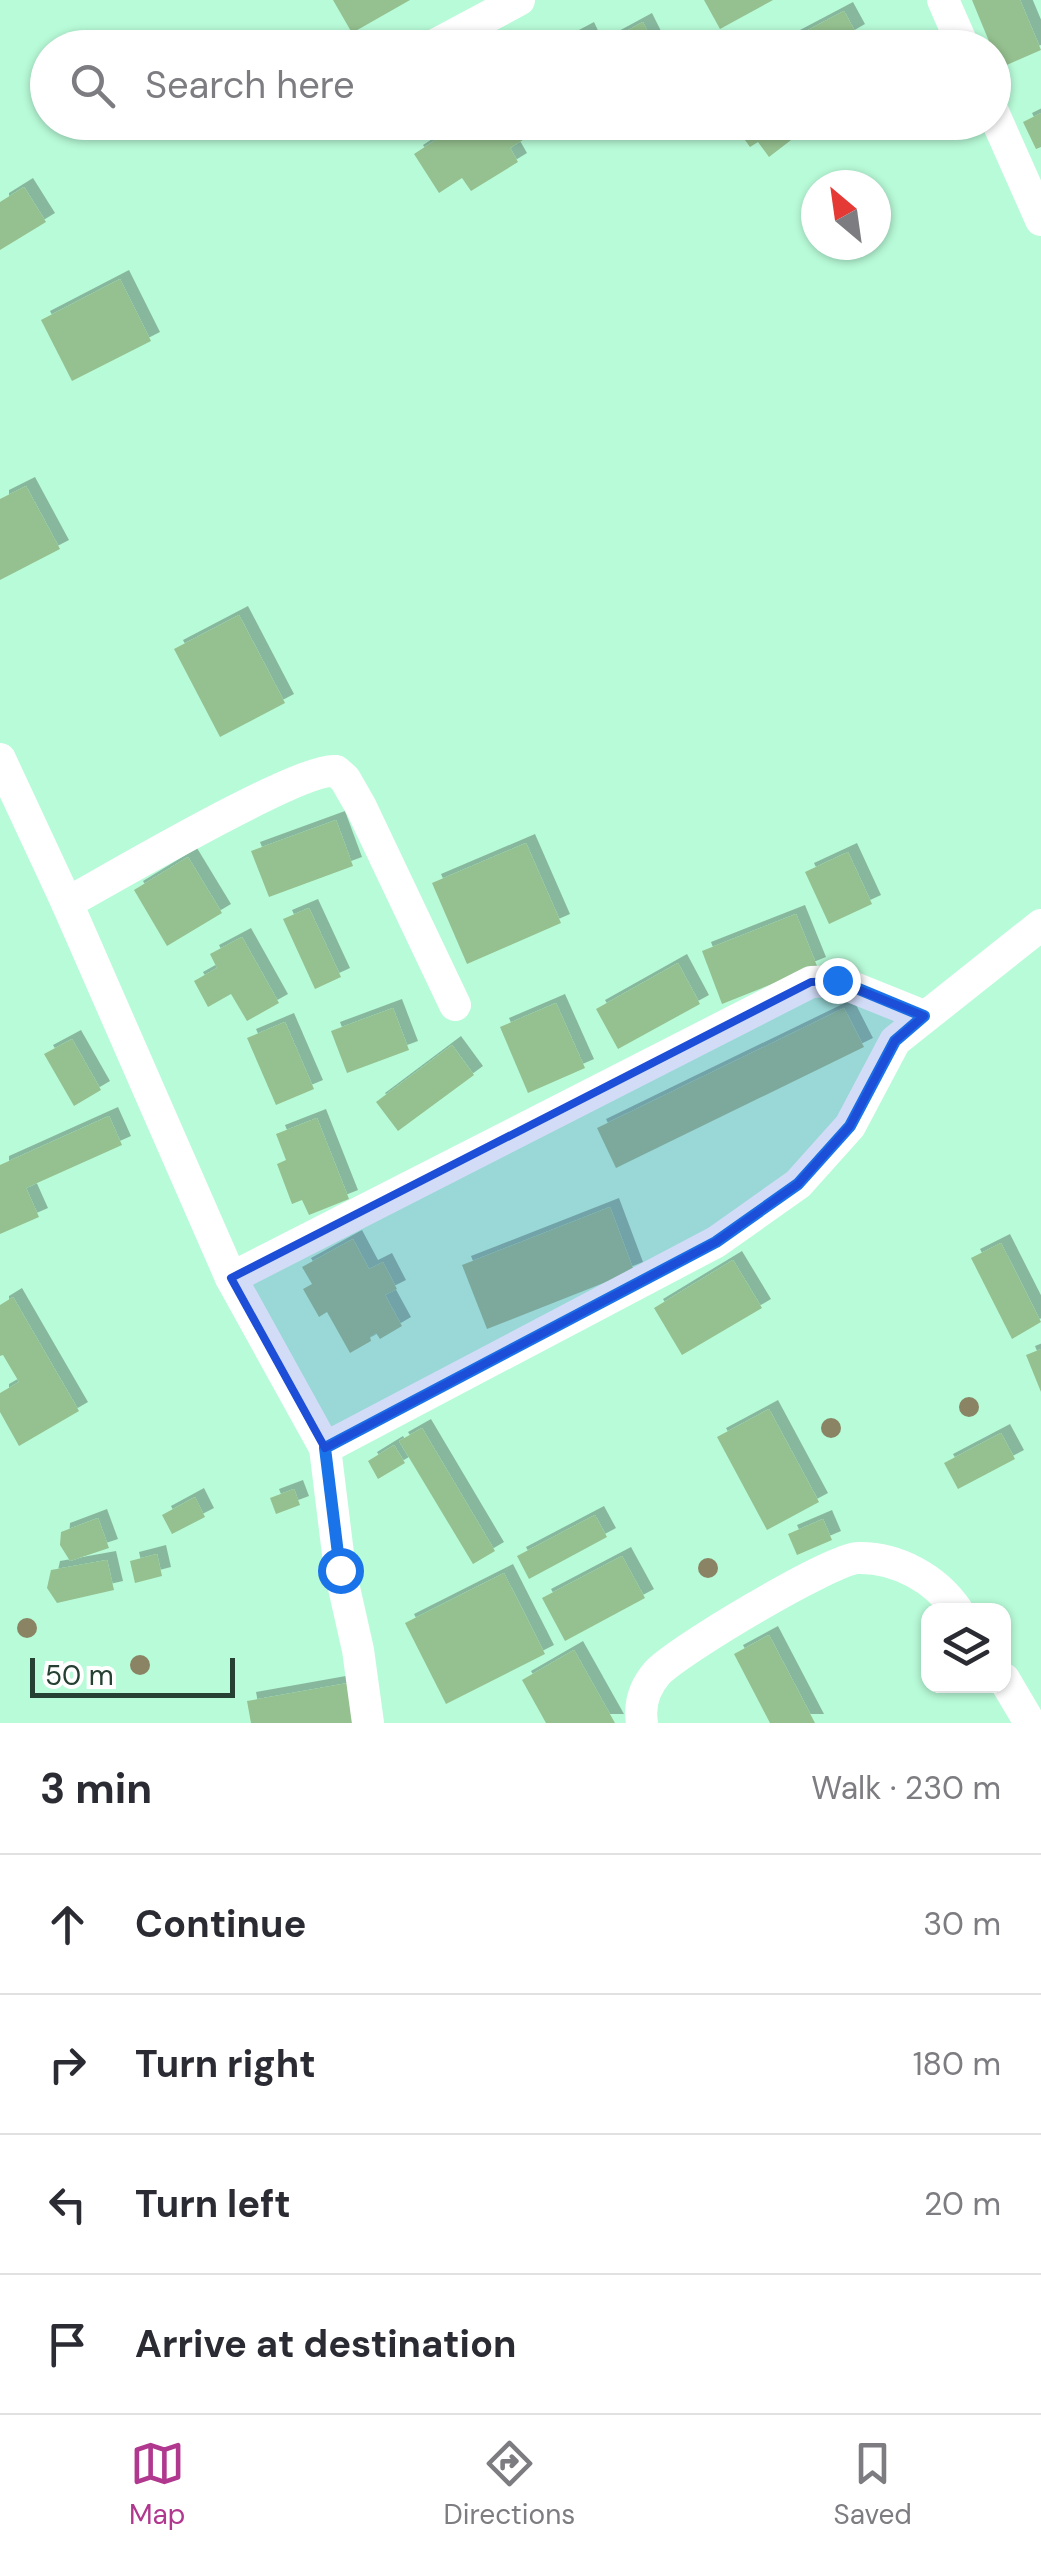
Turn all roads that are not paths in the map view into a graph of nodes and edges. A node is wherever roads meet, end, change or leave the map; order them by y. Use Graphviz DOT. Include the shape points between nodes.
graph roads {
  1 [pos="519,0"];
  2 [pos="943,0"];
  3 [pos="463,30"];
  4 [pos="956,30"];
  5 [pos="1006,140"];
  6 [pos="1041,220"];
  7 [pos="0,759"];
  8 [pos="67,903"];
  9 [pos="1041,925"];
  10 [pos="455,1004"];
  11 [pos="924,1016"];
  12 [pos="231,1278"];
  13 [pos="325,1448"];
  14 [pos="952,1603"];
  15 [pos="1011,1691"];
  16 [pos="368,1723"];
  17 [pos="642,1723"];
  18 [pos="1030,1723"];
  1 -- 3 [label="street"];
  2 -- 4 [label="street"];
  5 -- 6 [label="street"];
  7 -- 8 [label="street"];
  8 -- 10 [label="street" via="275,792 336,771 361,807"];
  8 -- 12 [label="street"];
  9 -- 11 [label="street"];
  11 -- 12 [label="street" via="837,980 811,982"];
  11 -- 13 [label="street" via="895,1041 850,1126 798,1184 716,1242"];
  12 -- 13 [label="street"];
  13 -- 16 [label="street"];
  14 -- 17 [label="street" via="904,1565 856,1558 794,1584 659,1671 644,1693"];
  15 -- 18 [label="street"];
}
